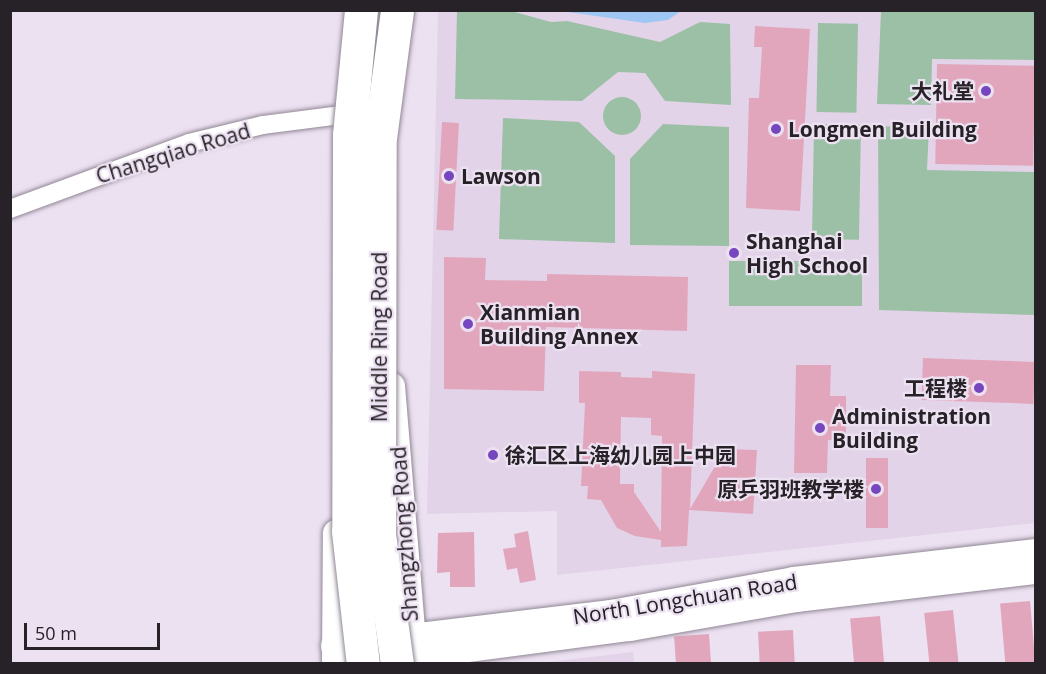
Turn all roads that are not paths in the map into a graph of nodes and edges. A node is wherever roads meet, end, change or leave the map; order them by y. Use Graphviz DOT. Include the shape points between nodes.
graph roads {
  1 [pos="347,10"];
  2 [pos="361,10"];
  3 [pos="385,10"];
  4 [pos="398,10"];
  5 [pos="375,112"];
  6 [pos="342,114"];
  7 [pos="10,210"];
  8 [pos="1035,552"];
  9 [pos="1035,571"];
  10 [pos="335,655"];
  11 [pos="410,655"];
  12 [pos="354,663"];
  13 [pos="363,663"];
  1 -- 6 [label="street"];
  2 -- 13 [label="highway, Middle Ring Road, bridge" via="348,135 348,531"];
  3 -- 5 [label="street, Shangzhong Road"];
  4 -- 11 [label="highway, Middle Ring Road, bridge" via="380,138 379,510"];
  5 -- 6 [label="street, Changqiao Road"];
  5 -- 11 [label="street, Shangzhong Road" via="372,162"];
  6 -- 7 [label="street, Changqiao Road" via="262,125 189,143"];
  6 -- 10 [label="street"];
  8 -- 11 [label="street, North Longchuan Road" via="806,579 611,613"];
  9 -- 11 [label="street, North Longchuan Road" via="796,599 630,628"];
  10 -- 11 [label="street, North Longchuan Road"];
  11 -- 12 [label="street, North Longchuan Road"];
}
